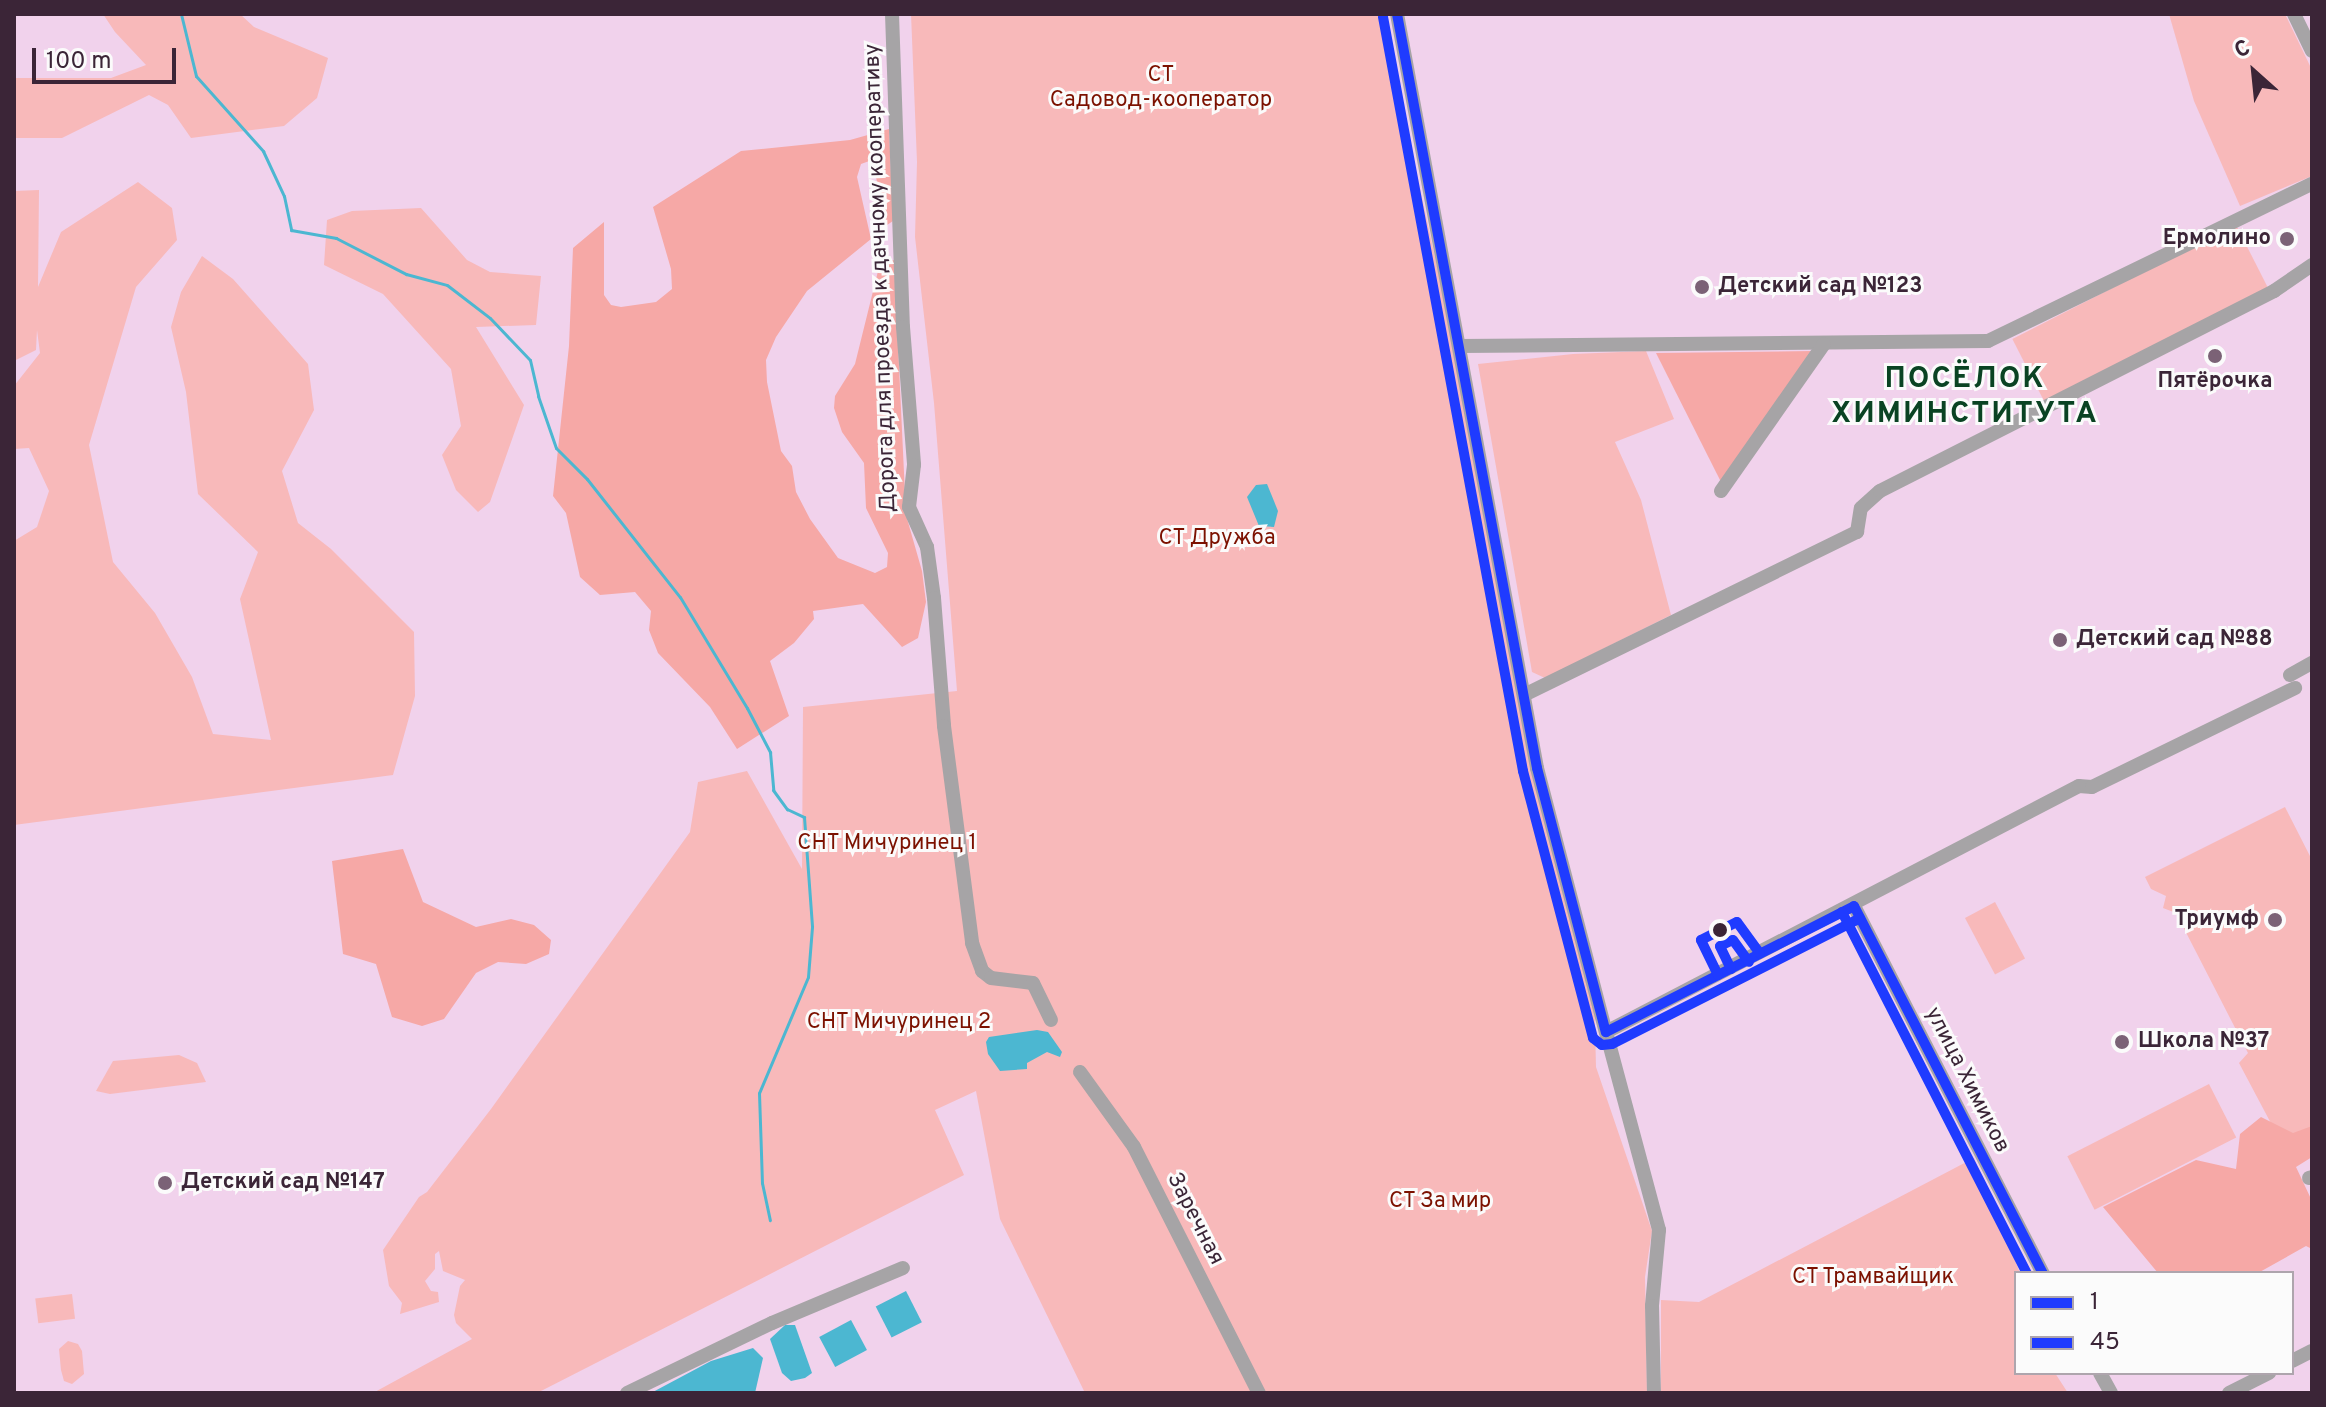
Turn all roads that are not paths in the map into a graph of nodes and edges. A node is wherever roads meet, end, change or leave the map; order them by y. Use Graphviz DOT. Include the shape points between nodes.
graph roads {
  1 [pos="892,14"];
  2 [pos="1397,14"];
  3 [pos="2294,14"];
  4 [pos="2312,51"];
  5 [pos="2312,184"];
  6 [pos="2312,265"];
  7 [pos="1824,344"];
  8 [pos="1460,346"];
  9 [pos="1721,491"];
  10 [pos="2312,663"];
  11 [pos="1524,695"];
  12 [pos="1854,906"];
  13 [pos="1051,1020"];
  14 [pos="1606,1032"];
  15 [pos="1080,1072"];
  16 [pos="903,1268"];
  17 [pos="2042,1271"];
  18 [pos="2312,1351"];
  19 [pos="2294,1360"];
  20 [pos="2101,1375"];
  21 [pos="2265,1375"];
  22 [pos="627,1393"];
  23 [pos="1259,1393"];
  24 [pos="1654,1393"];
  25 [pos="2111,1393"];
  26 [pos="2229,1393"];
  1 -- 13 [label="street, Дорога для проезда к дачному кооперативу" via="903,327 914,465 909,507 927,547 972,943 982,971 991,978 1033,983"];
  2 -- 8 [label="street"];
  3 -- 4 [label="street"];
  5 -- 7 [label="street" via="1988,341"];
  6 -- 11 [label="street" via="2274,291 1880,491 1861,508 1857,532"];
  7 -- 8 [label="street"];
  7 -- 9 [label="street"];
  8 -- 11 [label="street"];
  10 -- 12 [label="street" via="2292,682 2092,787 2079,786"];
  11 -- 14 [label="street" via="1537,768"];
  12 -- 14 [label="street"];
  12 -- 17 [label="street, улица Химиков"];
  14 -- 24 [label="street" via="1659,1230 1652,1306"];
  15 -- 23 [label="street, Заречная" via="1134,1147"];
  16 -- 22 [label="street"];
  18 -- 19 [label="street"];
  20 -- 25 [label="street"];
  21 -- 26 [label="street"];
}
